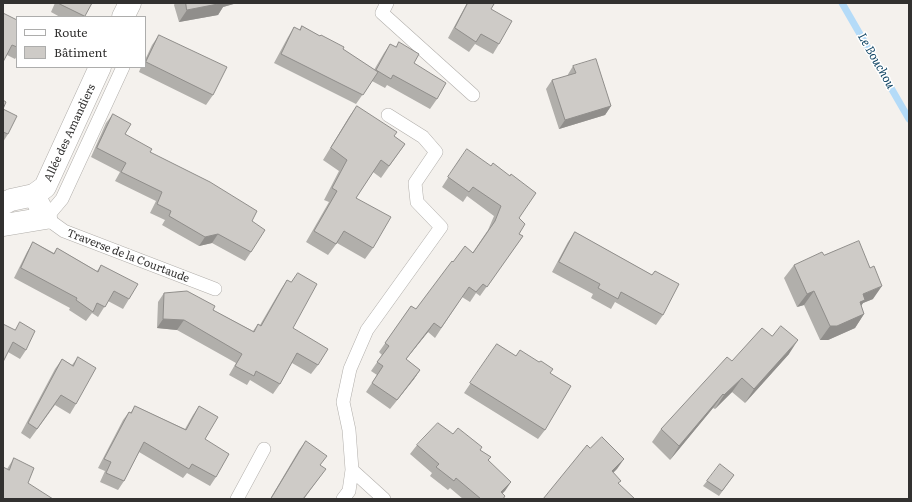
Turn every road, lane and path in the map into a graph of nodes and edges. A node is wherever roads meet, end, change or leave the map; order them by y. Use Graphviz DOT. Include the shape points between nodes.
graph roads {
  1 [pos="130,3"];
  2 [pos="387,3"];
  3 [pos="124,16"];
  4 [pos="100,68"];
  5 [pos="124,68"];
  6 [pos="473,95"];
  7 [pos="388,115"];
  8 [pos="34,195"];
  9 [pos="46,218"];
  10 [pos="3,219"];
  11 [pos="215,289"];
  12 [pos="264,449"];
  13 [pos="352,470"];
  14 [pos="237,499"];
  15 [pos="343,499"];
  16 [pos="384,499"];
  1 -- 3 [label="street"];
  2 -- 6 [label="lane" via="382,13"];
  4 -- 8 [label="street, Allée des Amandiers" via="45,186"];
  5 -- 9 [label="lane" via="62,199"];
  7 -- 13 [label="lane" via="423,137 436,152 415,183 417,202 440,227 367,330 350,369 343,402"];
  8 -- 9 [label="street, Traverse de la Courtaude"];
  8 -- 10 [label="street" via="12,200"];
  9 -- 10 [label="street"];
  9 -- 11 [label="lane, Traverse de la Courtaude" via="64,231"];
  12 -- 14 [label="lane"];
  13 -- 15 [label="lane" via="349,491"];
  13 -- 16 [label="lane"];
}
